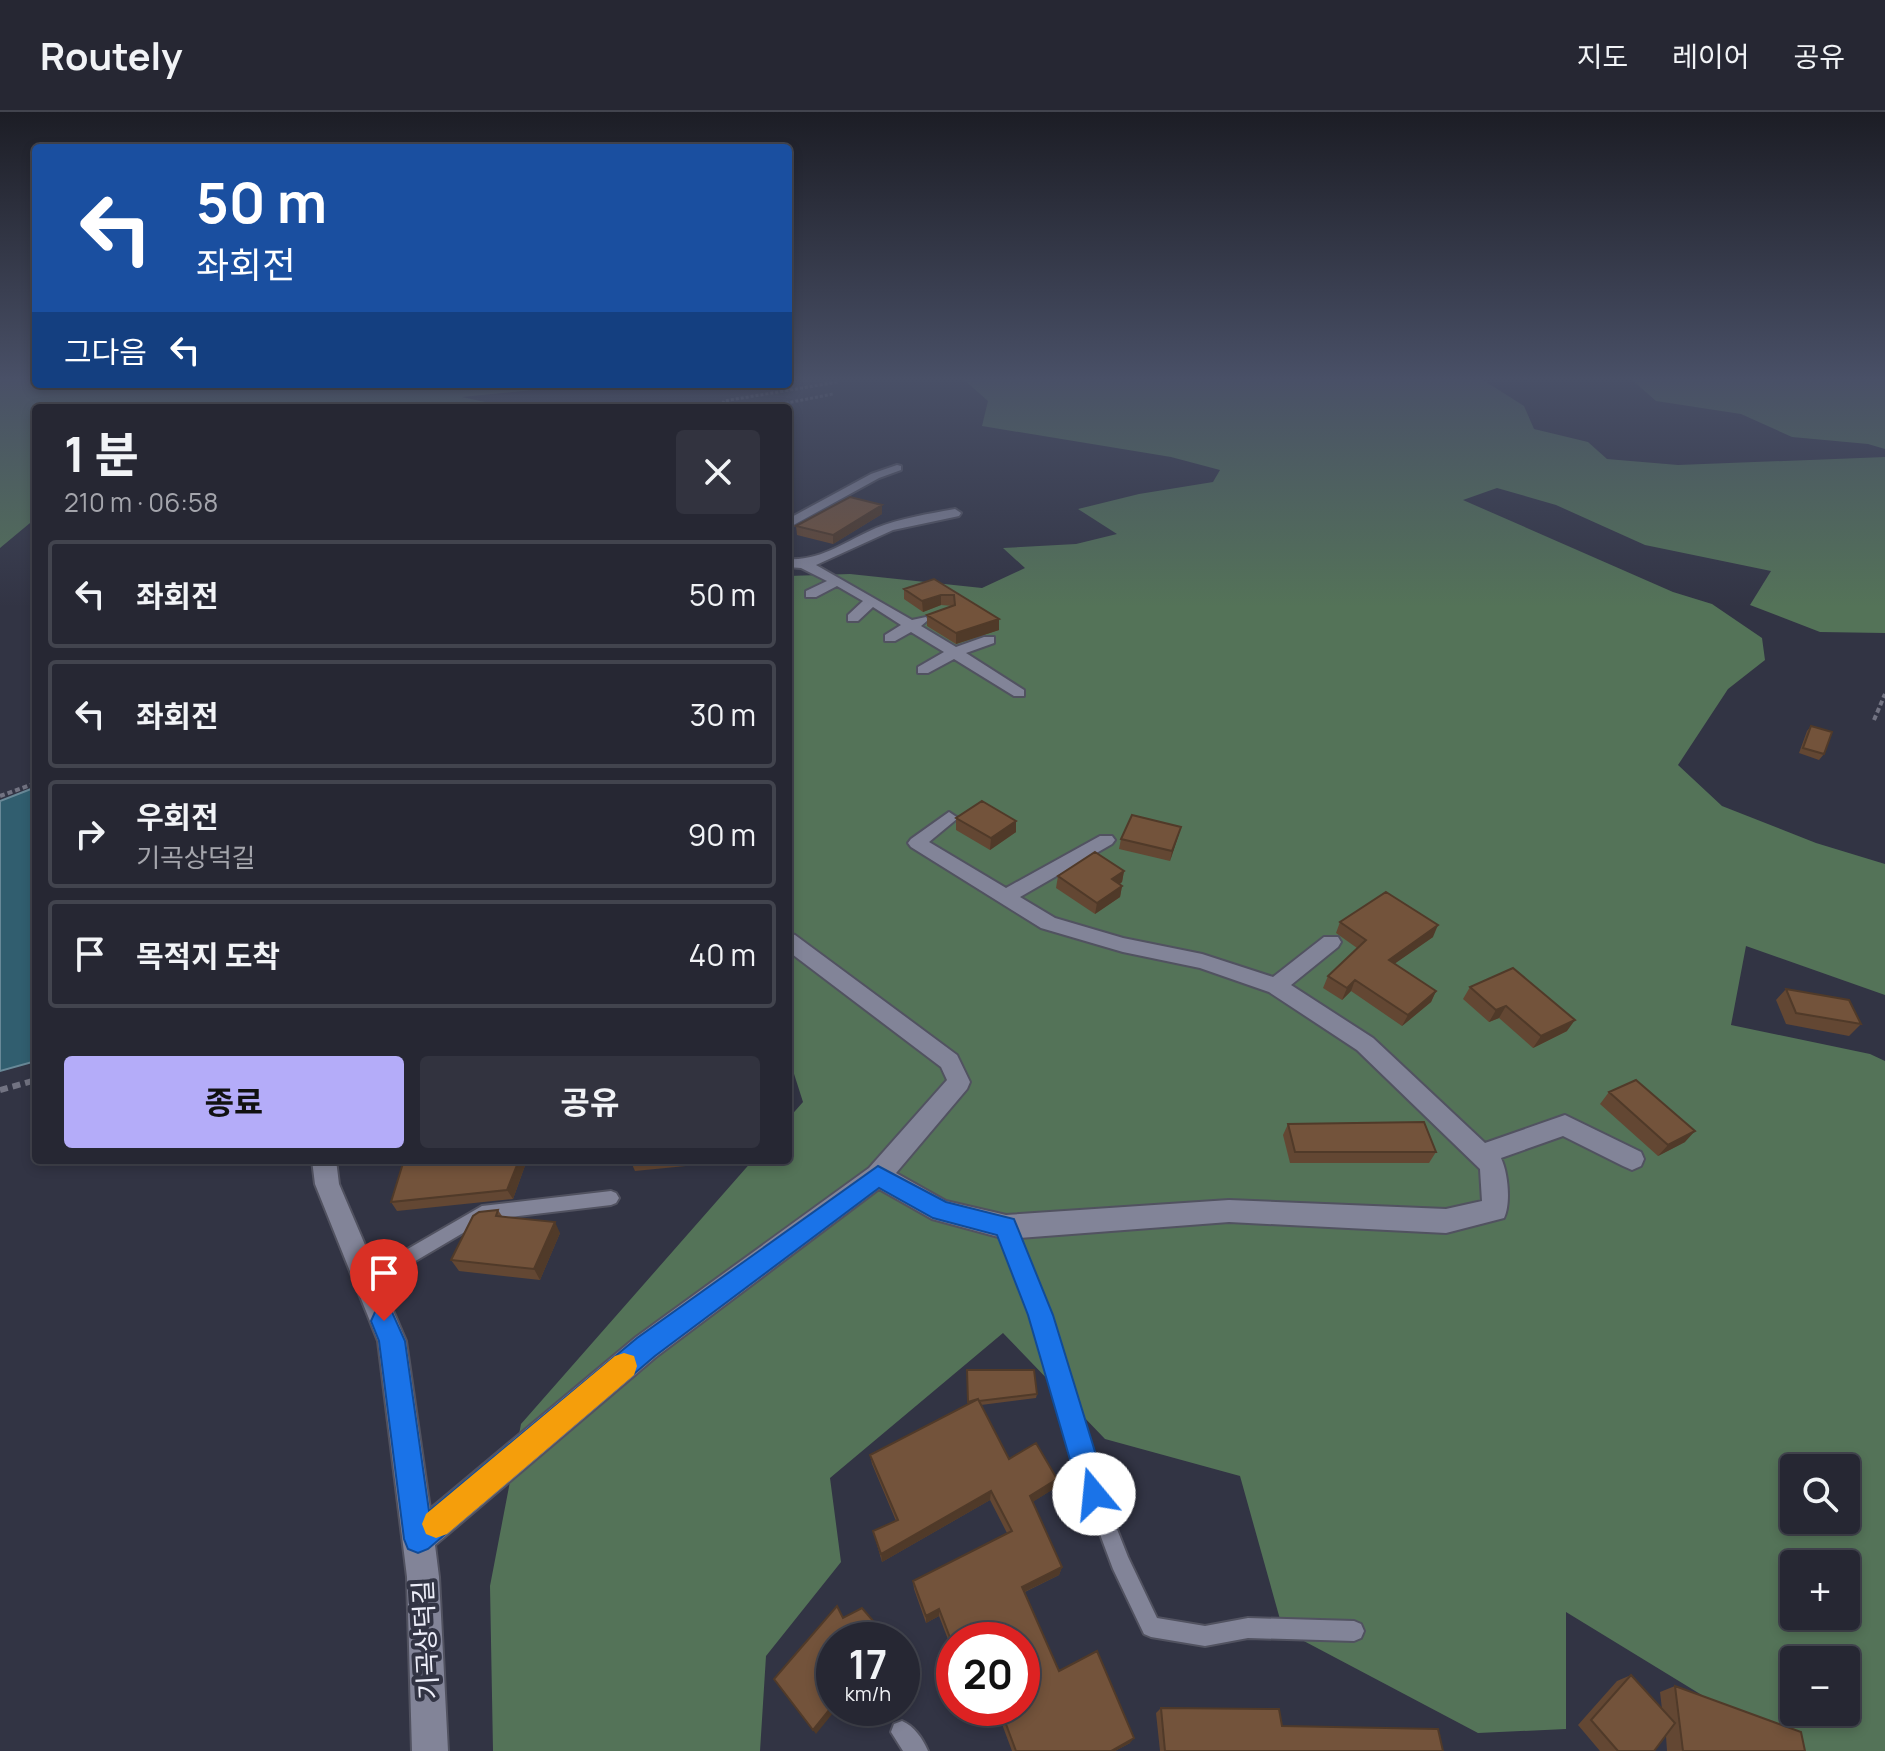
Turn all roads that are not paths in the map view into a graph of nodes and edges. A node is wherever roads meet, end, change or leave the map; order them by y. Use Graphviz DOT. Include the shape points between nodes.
graph roads {
  1 [pos="897,468"];
  2 [pos="955,513"];
  3 [pos="792,522"];
  4 [pos="792,563"];
  5 [pos="804,564"];
  6 [pos="836,581"];
  7 [pos="811,594"];
  8 [pos="872,601"];
  9 [pos="935,615"];
  10 [pos="853,618"];
  11 [pos="910,624"];
  12 [pos="890,638"];
  13 [pos="989,640"];
  14 [pos="955,652"];
  15 [pos="923,670"];
  16 [pos="1019,693"];
  17 [pos="949,818"];
  18 [pos="1106,840"];
  19 [pos="1007,896"];
  20 [pos="1331,942"];
  21 [pos="792,943"];
  22 [pos="1276,986"];
  23 [pos="1482,1154"];
  24 [pos="1632,1159"];
  25 [pos="324,1164"];
  26 [pos="878,1176"];
  27 [pos="611,1198"];
  28 [pos="1006,1227"];
  29 [pos="367,1281"];
  30 [pos="418,1539"];
  31 [pos="1354,1631"];
  32 [pos="902,1732"];
  33 [pos="430,1751"];
  34 [pos="917,1751"];
  1 -- 3 [label="street"];
  2 -- 5 [label="street" via="914,519 825,560"];
  4 -- 5 [label="street"];
  5 -- 6 [label="street"];
  6 -- 7 [label="street"];
  6 -- 8 [label="street"];
  8 -- 10 [label="street"];
  8 -- 11 [label="street"];
  9 -- 11 [label="street"];
  11 -- 12 [label="street"];
  11 -- 14 [label="street"];
  13 -- 14 [label="street"];
  14 -- 15 [label="street"];
  14 -- 16 [label="street"];
  17 -- 19 [label="street" via="917,843"];
  18 -- 19 [label="street"];
  19 -- 22 [label="street" via="1048,923 1202,961"];
  20 -- 22 [label="street"];
  21 -- 26 [label="street" via="949,1061 959,1082"];
  22 -- 23 [label="street" via="1365,1044"];
  23 -- 24 [label="street" via="1565,1125"];
  23 -- 28 [label="street" via="1492,1165 1495,1210 1446,1221 1229,1211"];
  25 -- 29 [label="street, 기곡상덕길" via="327,1184"];
  26 -- 28 [label="street" via="941,1211"];
  26 -- 30 [label="street" via="646,1347"];
  27 -- 29 [label="lane" via="482,1213"];
  28 -- 31 [label="lane" via="1041,1315 1094,1494 1151,1627 1205,1636 1248,1628"];
  29 -- 30 [label="street, 기곡상덕길" via="392,1341"];
  30 -- 33 [label="street, 기곡상덕길"];
  32 -- 34 [label="lane"];
}
